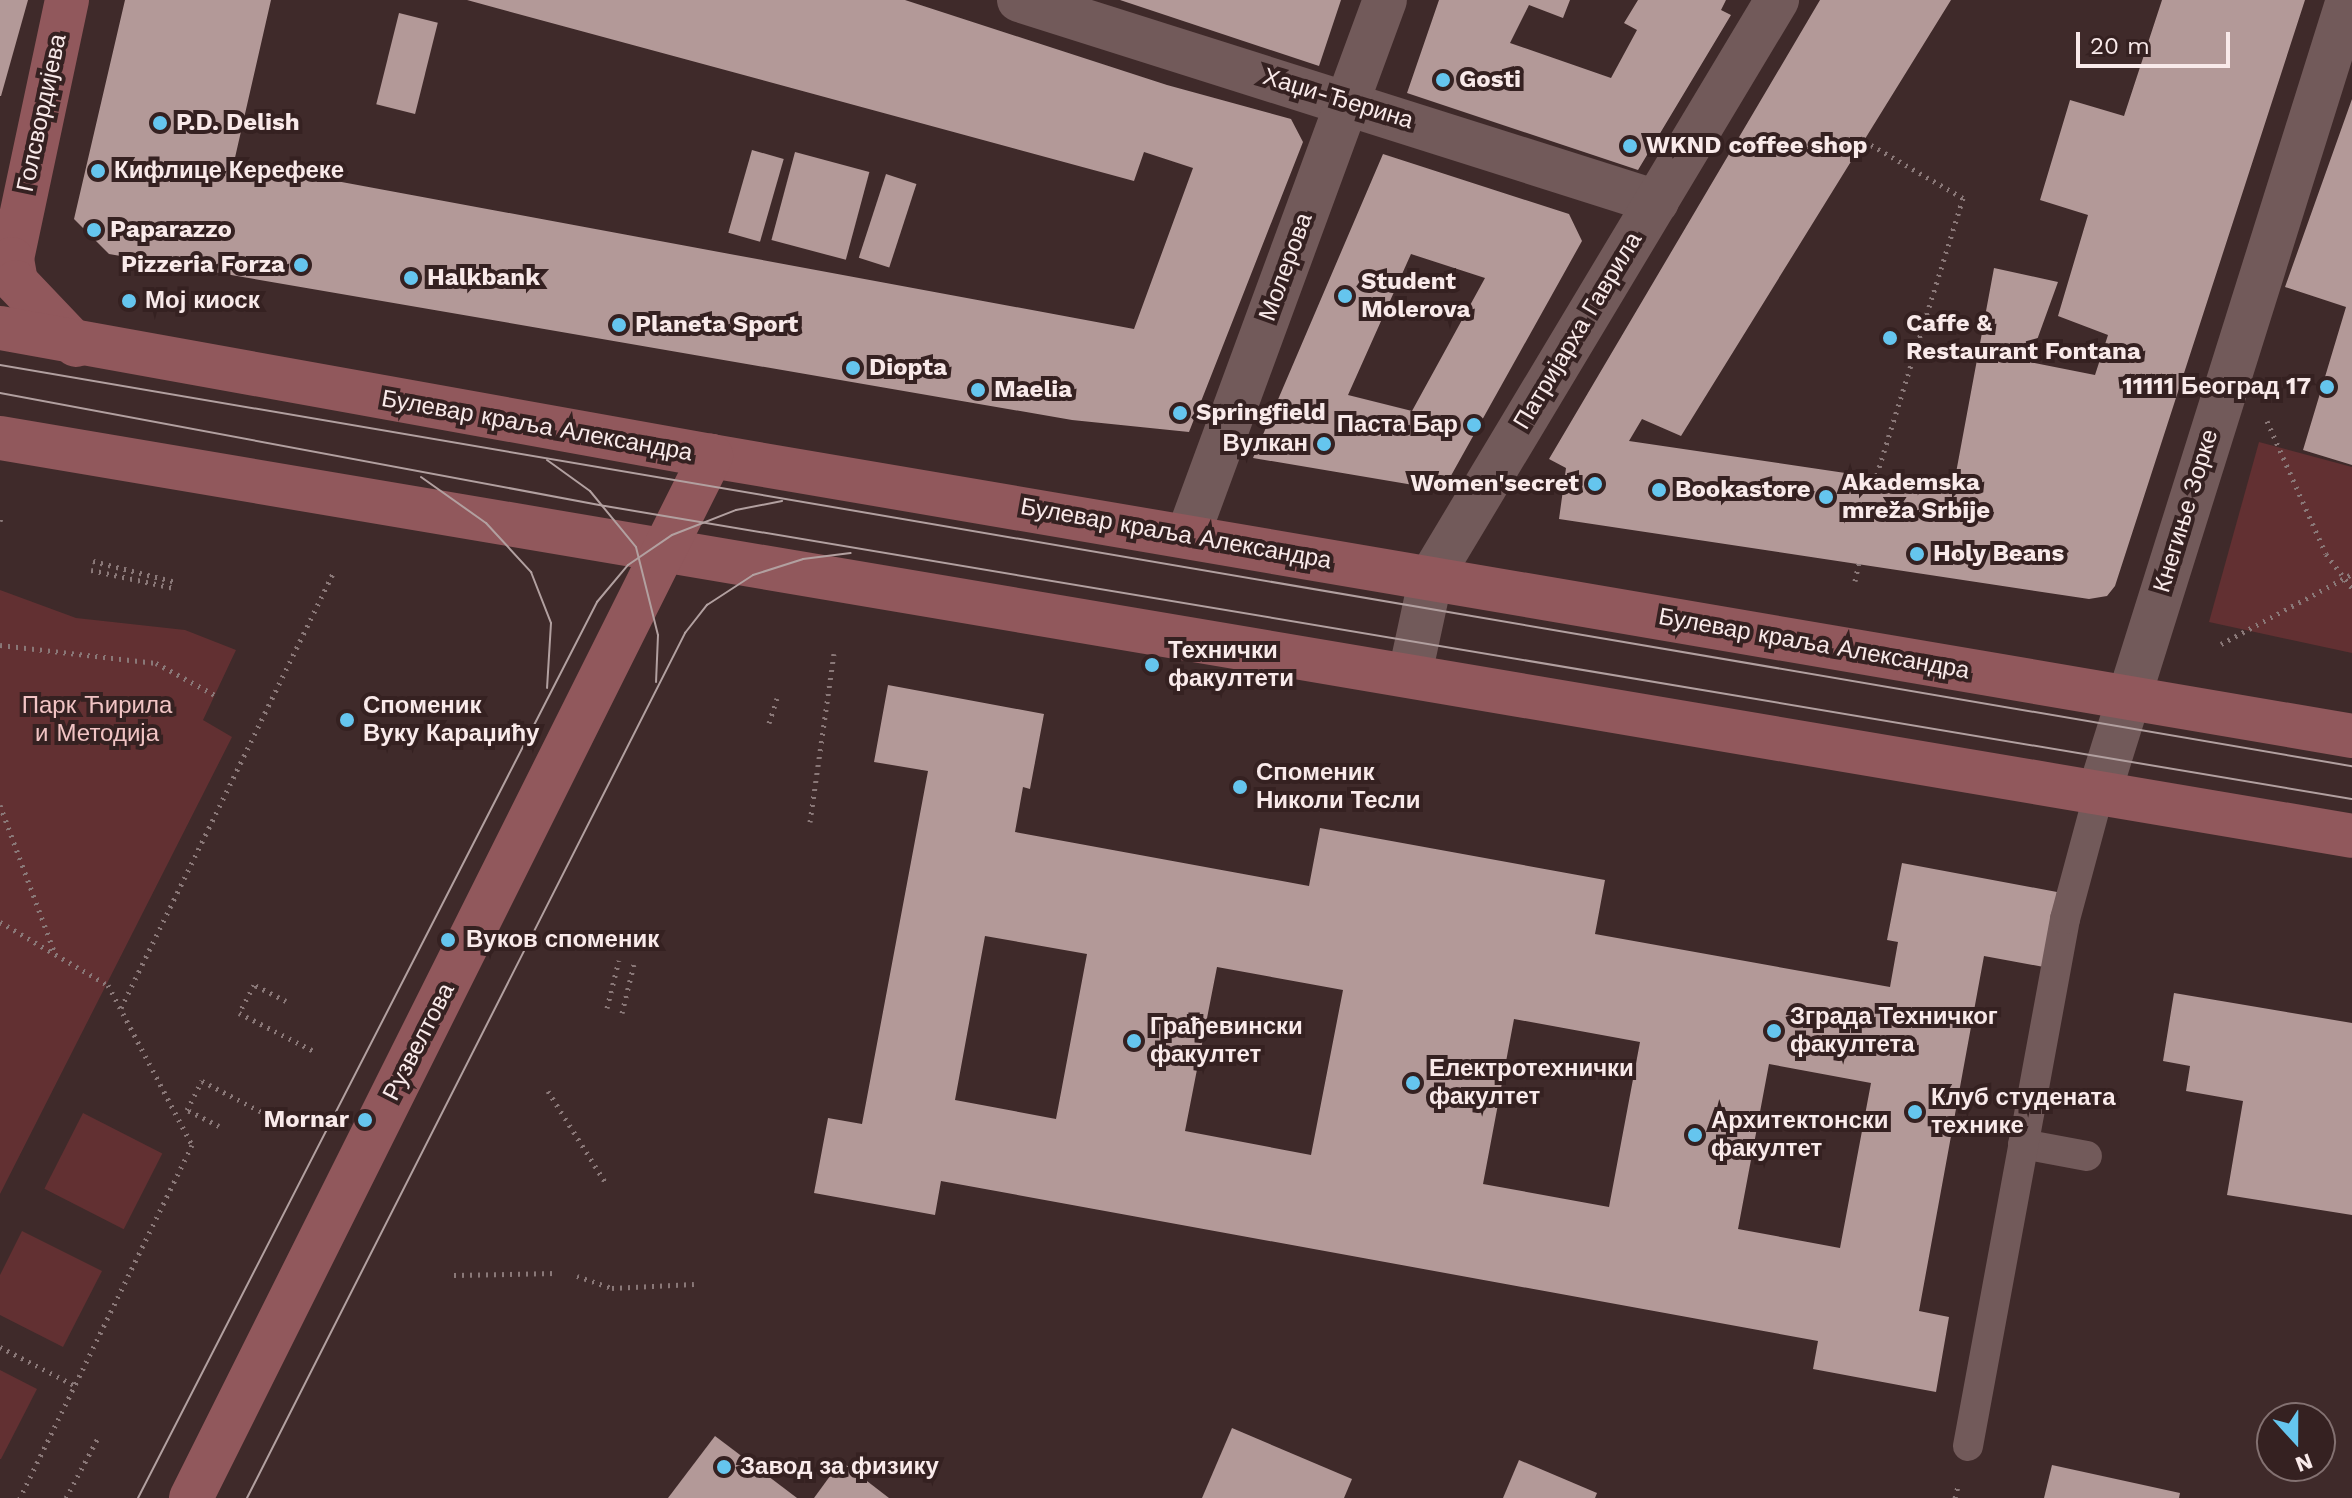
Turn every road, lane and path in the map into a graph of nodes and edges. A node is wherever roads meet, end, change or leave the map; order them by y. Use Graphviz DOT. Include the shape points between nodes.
graph roads {
  1 [pos="67,0"];
  2 [pos="1019,0"];
  3 [pos="1385,0"];
  4 [pos="1777,0"];
  5 [pos="2348,0"];
  6 [pos="1346,101"];
  7 [pos="1864,141"];
  8 [pos="1657,202"];
  9 [pos="0,328"];
  10 [pos="76,345"];
  11 [pos="2264,414"];
  12 [pos="0,438"];
  13 [pos="711,456"];
  14 [pos="1876,477"];
  15 [pos="1188,535"];
  16 [pos="665,552"];
  17 [pos="93,561"];
  18 [pos="1859,562"];
  19 [pos="91,570"];
  20 [pos="334,571"];
  21 [pos="2352,574"];
  22 [pos="1431,577"];
  23 [pos="2344,577"];
  24 [pos="1855,581"];
  25 [pos="2352,588"];
  26 [pos="2221,644"];
  27 [pos="0,645"];
  28 [pos="834,654"];
  29 [pos="1410,674"];
  30 [pos="215,695"];
  31 [pos="777,698"];
  32 [pos="2128,698"];
  33 [pos="769,723"];
  34 [pos="2352,736"];
  35 [pos="2099,793"];
  36 [pos="0,805"];
  37 [pos="810,822"];
  38 [pos="2352,836"];
  39 [pos="0,922"];
  40 [pos="56,955"];
  41 [pos="619,960"];
  42 [pos="634,964"];
  43 [pos="286,1001"];
  44 [pos="607,1008"];
  45 [pos="120,1009"];
  46 [pos="622,1013"];
  47 [pos="316,1052"];
  48 [pos="548,1091"];
  49 [pos="281,1122"];
  50 [pos="219,1126"];
  51 [pos="2023,1144"];
  52 [pos="2087,1156"];
  53 [pos="605,1182"];
  54 [pos="556,1273"];
  55 [pos="454,1275"];
  56 [pos="577,1276"];
  57 [pos="694,1284"];
  58 [pos="0,1347"];
  59 [pos="76,1386"];
  60 [pos="99,1436"];
  61 [pos="1968,1446"];
  62 [pos="20,1498"];
  63 [pos="66,1498"];
  64 [pos="191,1498"];
  1 -- 10 [label="main road, Голсвордијева" via="12,259 16,282"];
  2 -- 6 [label="street, Хаџи-Ђерина"];
  3 -- 6 [label="street, Молерова"];
  4 -- 8 [label="street, Патријарха Гаврила"];
  5 -- 32 [label="street, Кнегиње Зорке"];
  6 -- 8 [label="street, Хаџи-Ђерина"];
  6 -- 15 [label="street, Молерова"];
  7 -- 14 [label="path" via="1963,198"];
  8 -- 22 [label="street, Патријарха Гаврила"];
  9 -- 10 [label="main road, Булевар краља Александра"];
  10 -- 13 [label="main road, Булевар краља Александра"];
  11 -- 23 [label="path" via="2296,495"];
  12 -- 16 [label="main road"];
  13 -- 15 [label="main road, Булевар краља Александра"];
  13 -- 16 [label="main road, Рузвелтова"];
  15 -- 22 [label="main road, Булевар краља Александра"];
  16 -- 29 [label="main road"];
  16 -- 64 [label="main road, Рузвелтова"];
  17 -- 19 [label="path" via="175,585"];
  18 -- 24 [label="path"];
  20 -- 45 [label="path"];
  21 -- 23 [label="path"];
  22 -- 29 [label="street, Патријарха Гаврила"];
  22 -- 32 [label="main road, Булевар краља Александра"];
  23 -- 25 [label="path"];
  23 -- 26 [label="path"];
  27 -- 30 [label="path" via="156,663"];
  28 -- 37 [label="path"];
  29 -- 35 [label="main road"];
  31 -- 33 [label="path"];
  32 -- 34 [label="main road, Булевар краља Александра"];
  32 -- 35 [label="street, Кнегиње Зорке"];
  35 -- 38 [label="main road"];
  35 -- 51 [label="lane" via="2065,919"];
  36 -- 40 [label="path"];
  39 -- 40 [label="path"];
  40 -- 45 [label="path" via="108,985"];
  41 -- 44 [label="path"];
  42 -- 46 [label="path"];
  43 -- 47 [label="path" via="254,985 239,1013"];
  45 -- 59 [label="path" via="192,1145"];
  48 -- 53 [label="path"];
  49 -- 50 [label="path" via="202,1081 187,1110"];
  51 -- 52 [label="lane"];
  51 -- 61 [label="lane"];
  54 -- 55 [label="path"];
  56 -- 57 [label="path" via="612,1288"];
  58 -- 59 [label="path"];
  59 -- 62 [label="path"];
  60 -- 63 [label="path"];
}
